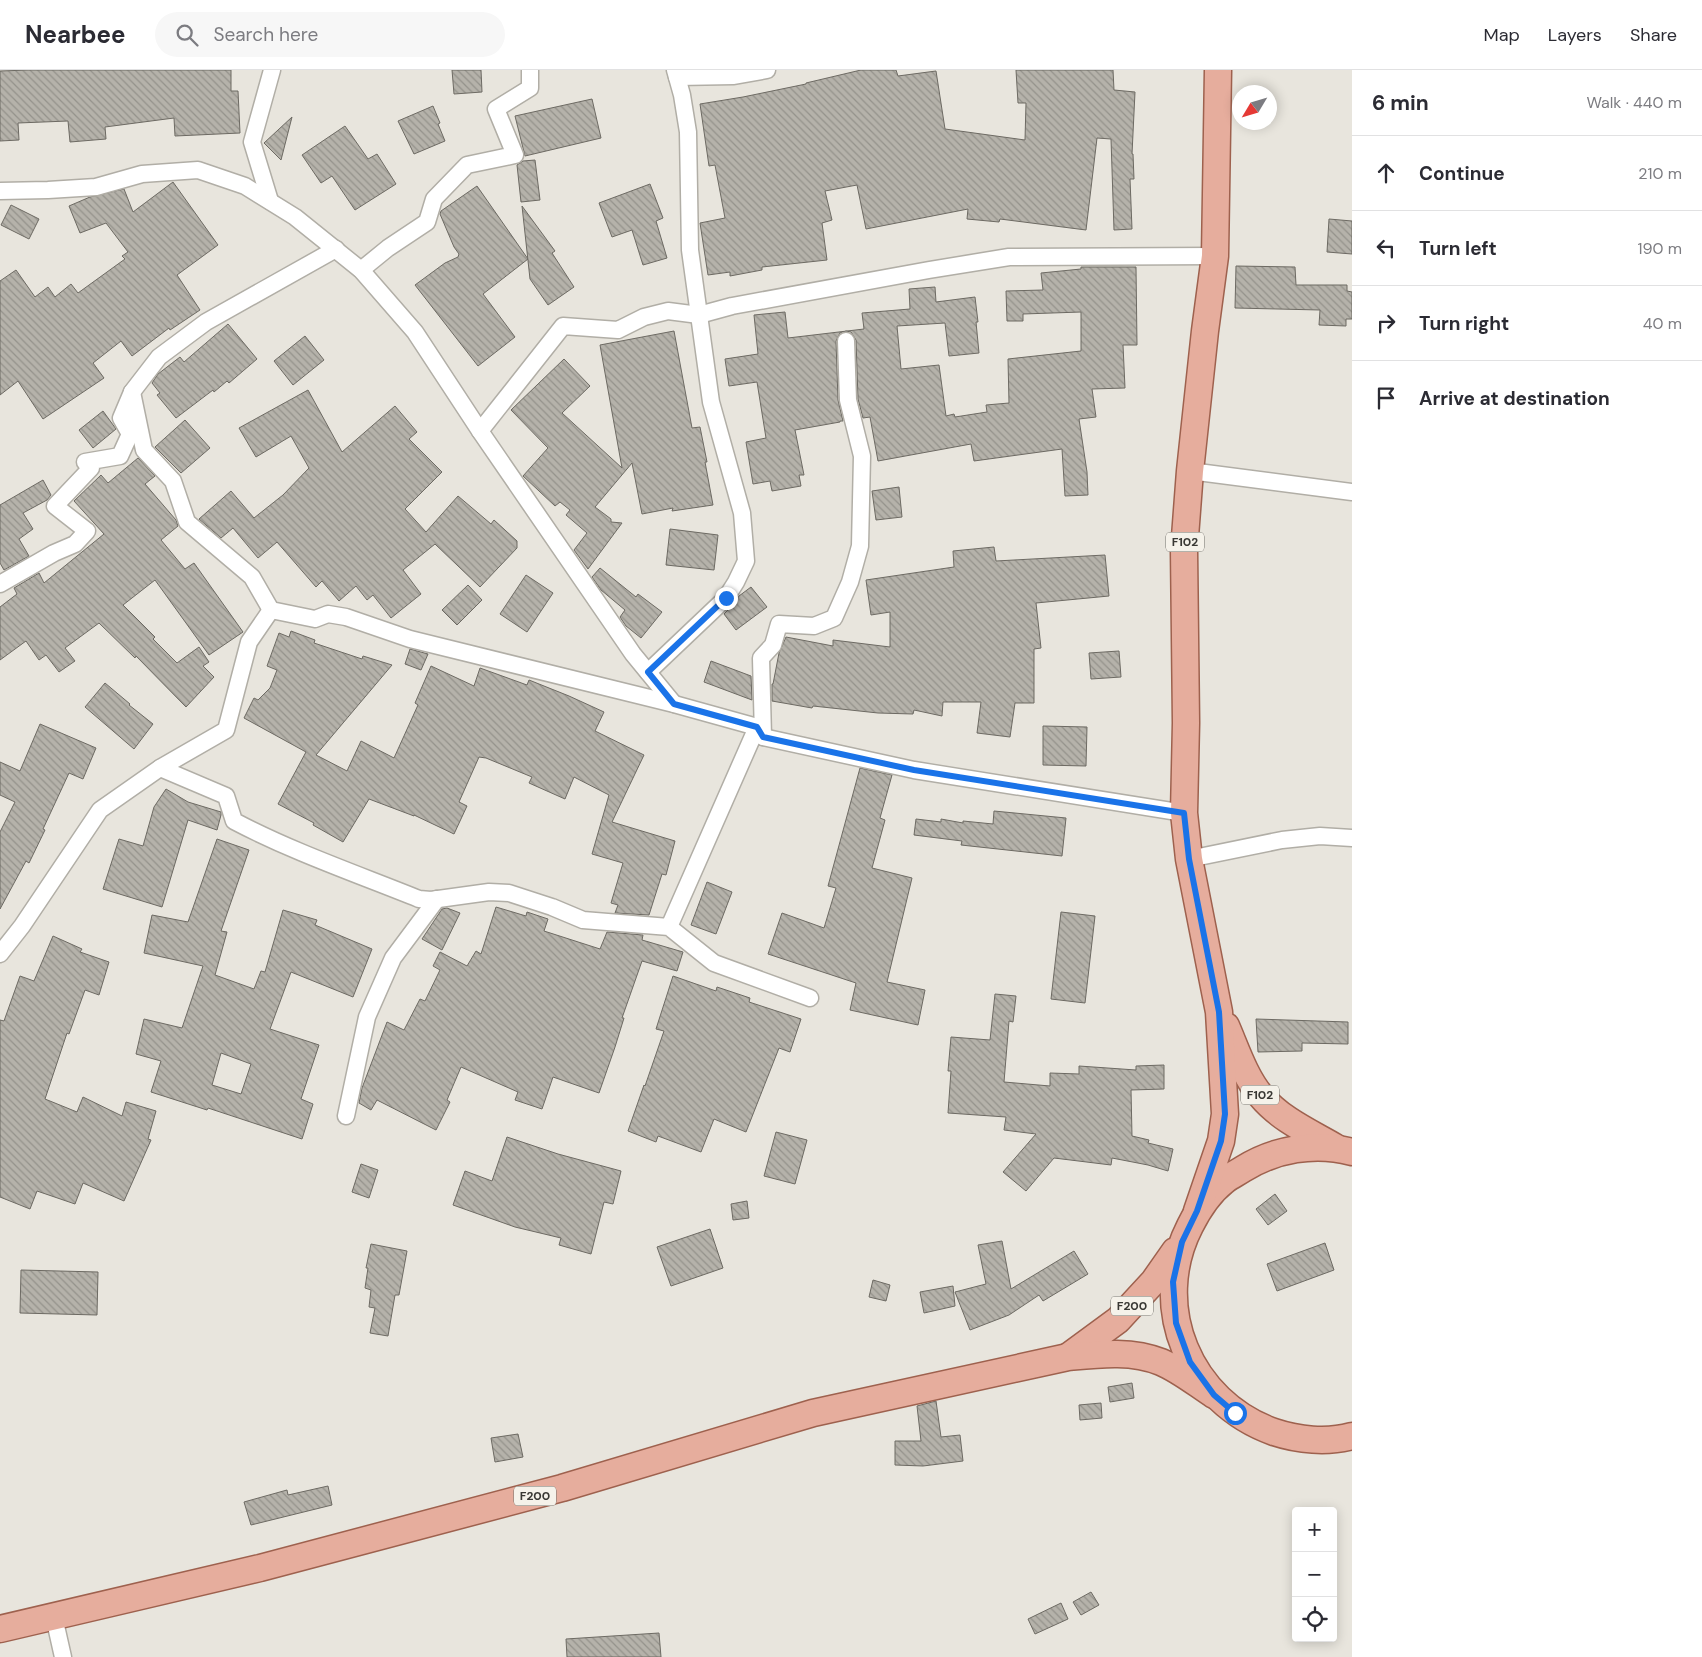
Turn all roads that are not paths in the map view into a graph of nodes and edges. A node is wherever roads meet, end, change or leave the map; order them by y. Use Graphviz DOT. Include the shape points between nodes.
graph roads {
  1 [pos="272,70"];
  2 [pos="530,70"];
  3 [pos="767,70"];
  4 [pos="1218,70"];
  5 [pos="676,74"];
  6 [pos="0,191"];
  7 [pos="270,201"];
  8 [pos="336,249"];
  9 [pos="1215,256"];
  10 [pos="361,270"];
  11 [pos="698,315"];
  12 [pos="846,341"];
  13 [pos="132,392"];
  14 [pos="480,431"];
  15 [pos="1190,470"];
  16 [pos="1352,492"];
  17 [pos="0,584"];
  18 [pos="271,610"];
  19 [pos="648,672"];
  20 [pos="674,704"];
  21 [pos="760,732"];
  22 [pos="160,768"];
  23 [pos="1184,813"];
  24 [pos="1352,838"];
  25 [pos="1189,859"];
  26 [pos="437,899"];
  27 [pos="669,926"];
  28 [pos="0,954"];
  29 [pos="810,998"];
  30 [pos="1219,1012"];
  31 [pos="346,1116"];
  32 [pos="1344,1150"];
  33 [pos="1197,1211"];
  34 [pos="1182,1242"];
  35 [pos="1068,1357"];
  36 [pos="1214,1395"];
  37 [pos="1352,1436"];
  38 [pos="1312,1440"];
  39 [pos="1352,1455"];
  40 [pos="54,1617"];
  41 [pos="0,1630"];
  42 [pos="64,1657"];
  1 -- 7 [label="street" via="252,142"];
  2 -- 10 [label="street" via="530,88 496,109 516,155 467,165 434,199 427,222"];
  3 -- 5 [label="street" via="734,76"];
  4 -- 9 [label="main road, F102"];
  5 -- 11 [label="street" via="688,132 690,250"];
  6 -- 7 [label="street" via="96,186 142,174 198,170 245,186"];
  7 -- 8 [label="street"];
  8 -- 10 [label="street"];
  8 -- 13 [label="street" via="206,322 159,357"];
  9 -- 11 [label="street" via="1009,257 732,306"];
  9 -- 15 [label="main road, F102"];
  10 -- 14 [label="street" via="415,332"];
  11 -- 14 [label="street" via="668,311 644,317 618,330 563,326"];
  11 -- 19 [label="street" via="711,402 742,513 746,561 726,598"];
  12 -- 21 [label="street" via="848,400 862,456 860,546 850,582 834,618 814,626 780,624 773,645 761,658"];
  13 -- 17 [label="street" via="121,418 130,434 120,456 85,462 91,468 55,506 87,531 75,544"];
  13 -- 18 [label="street" via="144,450 173,481 188,522 252,577"];
  14 -- 19 [label="street"];
  15 -- 16 [label="street"];
  15 -- 23 [label="main road, F102" via="1184,550"];
  18 -- 20 [label="street" via="315,619 328,614 346,617 410,639"];
  18 -- 22 [label="street" via="249,642 226,730"];
  19 -- 20 [label="street"];
  20 -- 21 [label="street"];
  21 -- 23 [label="street" via="914,770"];
  21 -- 27 [label="street"];
  22 -- 26 [label="street" via="226,796 234,821 258,833 419,899"];
  22 -- 28 [label="street" via="100,810"];
  23 -- 25 [label="main road, F102"];
  24 -- 25 [label="street" via="1320,836 1282,840"];
  25 -- 30 [label="main road, F102"];
  26 -- 27 [label="street" via="489,892 509,893 582,920"];
  26 -- 31 [label="street" via="392,958 367,1017"];
  27 -- 29 [label="street" via="714,962"];
  30 -- 32 [label="main road, F102" via="1260,1096 1287,1120"];
  30 -- 33 [label="main road, F102" via="1225,1114 1221,1141"];
  32 -- 33 [label="main road" via="1296,1148 1257,1160 1224,1181"];
  33 -- 34 [label="main road"];
  34 -- 35 [label="main road, F200" via="1131,1308"];
  34 -- 36 [label="main road" via="1173,1282 1176,1323 1190,1362"];
  35 -- 36 [label="main road, F200" via="1109,1353 1160,1362"];
  35 -- 40 [label="main road, F200" via="813,1413 562,1488 260,1568"];
  36 -- 38 [label="main road" via="1235,1413 1259,1426 1285,1436"];
  37 -- 38 [label="main road"];
  38 -- 39 [label="main road"];
  40 -- 41 [label="main road, F200"];
  40 -- 42 [label="street"];
}
